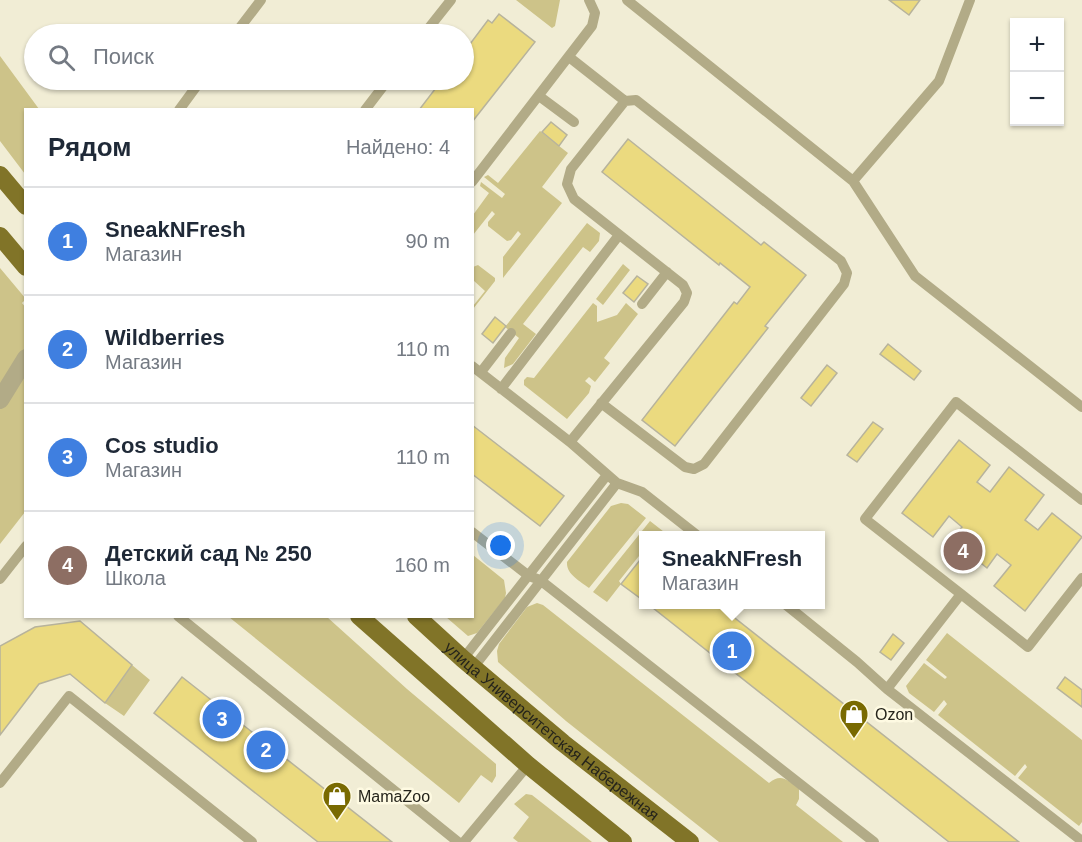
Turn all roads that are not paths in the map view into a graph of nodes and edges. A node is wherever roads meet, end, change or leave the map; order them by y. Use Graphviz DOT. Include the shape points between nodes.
graph roads {
  1 [pos="261,0"];
  2 [pos="451,0"];
  3 [pos="590,0"];
  4 [pos="627,0"];
  5 [pos="970,0"];
  6 [pos="243,24"];
  7 [pos="432,24"];
  8 [pos="569,57"];
  9 [pos="194,90"];
  10 [pos="380,90"];
  11 [pos="539,96"];
  12 [pos="625,101"];
  13 [pos="180,108"];
  14 [pos="367,108"];
  15 [pos="574,122"];
  16 [pos="0,175"];
  17 [pos="474,179"];
  18 [pos="853,181"];
  19 [pos="24,205"];
  20 [pos="0,236"];
  21 [pos="619,236"];
  22 [pos="24,265"];
  23 [pos="667,272"];
  24 [pos="642,304"];
  25 [pos="511,333"];
  26 [pos="24,361"];
  27 [pos="476,369"];
  28 [pos="501,389"];
  29 [pos="0,399"];
  30 [pos="601,403"];
  31 [pos="1082,407"];
  32 [pos="570,442"];
  33 [pos="607,475"];
  34 [pos="617,483"];
  35 [pos="1082,500"];
  36 [pos="692,531"];
  37 [pos="474,534"];
  38 [pos="24,549"];
  39 [pos="529,576"];
  40 [pos="1082,578"];
  41 [pos="0,579"];
  42 [pos="540,580"];
  43 [pos="961,594"];
  44 [pos="791,609"];
  45 [pos="180,618"];
  46 [pos="361,618"];
  47 [pos="418,618"];
  48 [pos="468,664"];
  49 [pos="886,689"];
  50 [pos="528,765"];
  51 [pos="0,783"];
  52 [pos="252,842"];
  53 [pos="458,842"];
  54 [pos="464,842"];
  55 [pos="623,842"];
  56 [pos="690,842"];
  57 [pos="874,842"];
  58 [pos="1082,842"];
  1 -- 6 [label="lane"];
  2 -- 7 [label="lane"];
  3 -- 8 [label="lane" via="595,13 592,26"];
  4 -- 18 [label="lane"];
  5 -- 18 [label="lane" via="939,81"];
  8 -- 11 [label="lane"];
  8 -- 12 [label="lane"];
  9 -- 13 [label="lane"];
  10 -- 14 [label="lane"];
  11 -- 15 [label="lane"];
  11 -- 17 [label="lane"];
  12 -- 21 [label="lane" via="571,170 567,184 574,199"];
  12 -- 30 [label="lane" via="636,100 841,261 847,273 844,284 704,464 694,469 685,467"];
  16 -- 19 [label="main road"];
  18 -- 31 [label="lane" via="915,276"];
  20 -- 22 [label="main road"];
  21 -- 23 [label="lane"];
  21 -- 28 [label="lane"];
  23 -- 24 [label="lane"];
  23 -- 30 [label="lane" via="683,285 687,293 684,302"];
  25 -- 27 [label="lane"];
  26 -- 29 [label="street"];
  27 -- 28 [label="lane"];
  28 -- 32 [label="lane"];
  30 -- 32 [label="lane"];
  32 -- 33 [label="lane"];
  33 -- 34 [label="lane"];
  33 -- 39 [label="lane"];
  34 -- 36 [label="lane" via="642,492"];
  34 -- 42 [label="lane"];
  35 -- 43 [label="lane" via="956,402 865,519"];
  37 -- 39 [label="lane"];
  38 -- 41 [label="lane"];
  39 -- 42 [label="lane"];
  39 -- 48 [label="lane"];
  40 -- 43 [label="lane" via="1028,647"];
  42 -- 48 [label="lane"];
  42 -- 57 [label="lane"];
  43 -- 49 [label="lane"];
  44 -- 49 [label="lane"];
  45 -- 53 [label="lane"];
  46 -- 50 [label="main road"];
  47 -- 48 [label="main road, улица Университетская Набережная"];
  48 -- 56 [label="main road, улица Университетская Набережная"];
  49 -- 58 [label="lane"];
  50 -- 54 [label="lane"];
  50 -- 55 [label="main road"];
  51 -- 52 [label="lane" via="69,696"];
}
